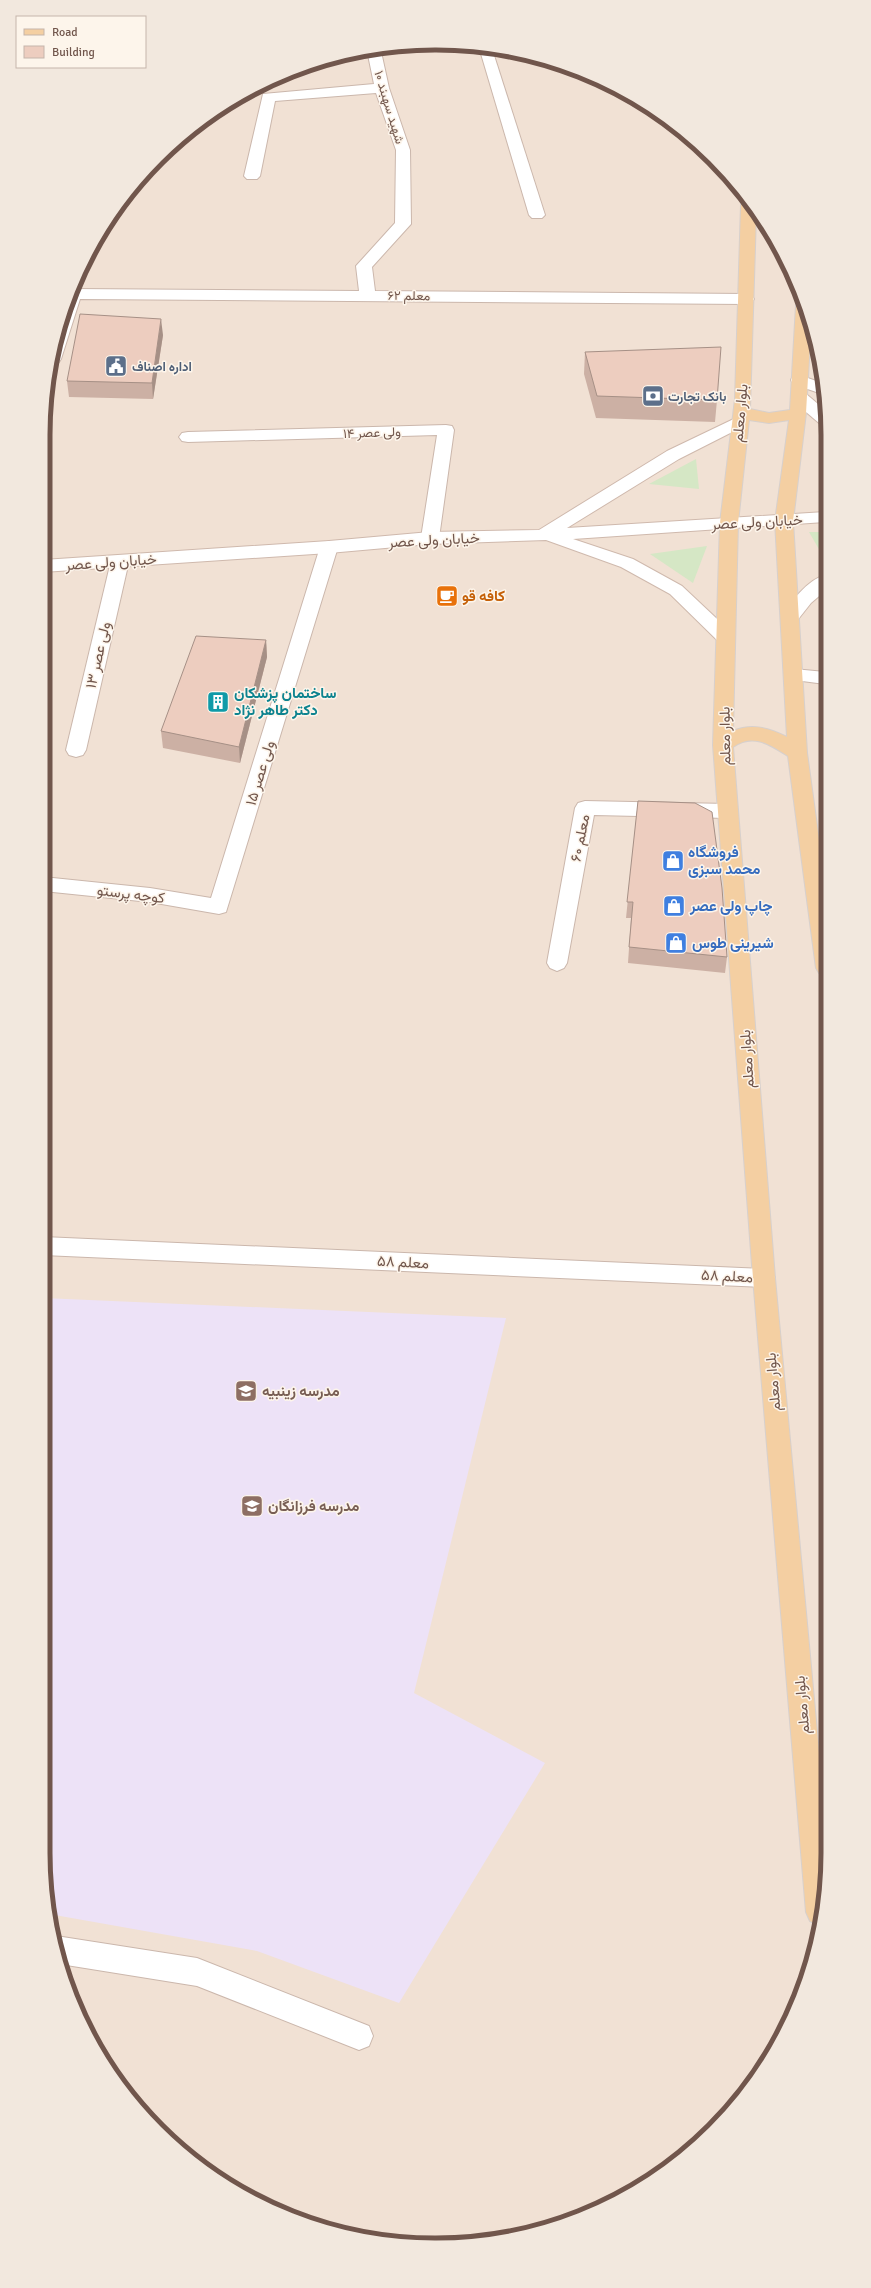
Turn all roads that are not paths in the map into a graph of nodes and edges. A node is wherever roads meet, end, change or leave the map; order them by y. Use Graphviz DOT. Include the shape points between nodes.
graph roads {
  1 [pos="487,53"];
  2 [pos="375,55"];
  3 [pos="382,88"];
  4 [pos="252,176"];
  5 [pos="749,211"];
  6 [pos="537,215"];
  7 [pos="77,294"];
  8 [pos="367,294"];
  9 [pos="746,299"];
  10 [pos="803,320"];
  11 [pos="819,392"];
  12 [pos="799,397"];
  13 [pos="820,415"];
  14 [pos="741,416"];
  15 [pos="188,437"];
  16 [pos="821,517"];
  17 [pos="784,521"];
  18 [pos="729,523"];
  19 [pos="542,535"];
  20 [pos="430,538"];
  21 [pos="329,547"];
  22 [pos="120,561"];
  23 [pos="50,566"];
  24 [pos="821,585"];
  25 [pos="790,618"];
  26 [pos="726,638"];
  27 [pos="794,675"];
  28 [pos="821,678"];
  29 [pos="724,745"];
  30 [pos="76,750"];
  31 [pos="797,753"];
  32 [pos="728,811"];
  33 [pos="50,885"];
  34 [pos="219,907"];
  35 [pos="821,931"];
  36 [pos="557,963"];
  37 [pos="50,1246"];
  38 [pos="764,1278"];
  39 [pos="819,1896"];
  40 [pos="63,1951"];
  41 [pos="359,2036"];
  1 -- 6 [label="street"];
  2 -- 3 [label="street, شهید سهبند ۱۰"];
  3 -- 4 [label="street" via="268,97"];
  3 -- 8 [label="street, شهید سهبند ۱۰" via="403,150 403,224 364,266"];
  5 -- 9 [label="main road, بلوار معلم"];
  7 -- 8 [label="street, معلم ۶۲"];
  8 -- 9 [label="street, معلم ۶۲"];
  9 -- 14 [label="main road, بلوار معلم"];
  10 -- 12 [label="main road"];
  11 -- 12 [label="street"];
  12 -- 13 [label="street"];
  12 -- 14 [label="main road" via="772,420"];
  12 -- 17 [label="main road"];
  14 -- 18 [label="main road, بلوار معلم"];
  14 -- 19 [label="street"];
  15 -- 20 [label="street, ولی عصر ۱۴" via="446,430"];
  16 -- 17 [label="street, خیابان ولی عصر"];
  17 -- 18 [label="street, خیابان ولی عصر"];
  17 -- 25 [label="main road"];
  18 -- 19 [label="street, خیابان ولی عصر"];
  18 -- 26 [label="main road, بلوار معلم"];
  19 -- 20 [label="street, خیابان ولی عصر"];
  19 -- 26 [label="street" via="627,563 676,590"];
  20 -- 21 [label="street, خیابان ولی عصر"];
  21 -- 22 [label="street, خیابان ولی عصر"];
  21 -- 34 [label="street, ولی عصر ۱۵"];
  22 -- 23 [label="street, خیابان ولی عصر"];
  22 -- 30 [label="street, ولی عصر ۱۳"];
  24 -- 25 [label="street"];
  25 -- 27 [label="main road"];
  26 -- 29 [label="main road, بلوار معلم"];
  27 -- 28 [label="street"];
  27 -- 31 [label="main road"];
  29 -- 31 [label="main road" via="732,737 746,733 761,733"];
  29 -- 32 [label="main road, بلوار معلم"];
  31 -- 35 [label="main road"];
  32 -- 36 [label="street, معلم ۶۰" via="585,808"];
  32 -- 38 [label="main road, بلوار معلم"];
  33 -- 34 [label="street, کوچه پرستو" via="150,895"];
  37 -- 38 [label="street, معلم ۵۸"];
  38 -- 39 [label="main road, بلوار معلم"];
  40 -- 41 [label="street" via="197,1972"];
}
